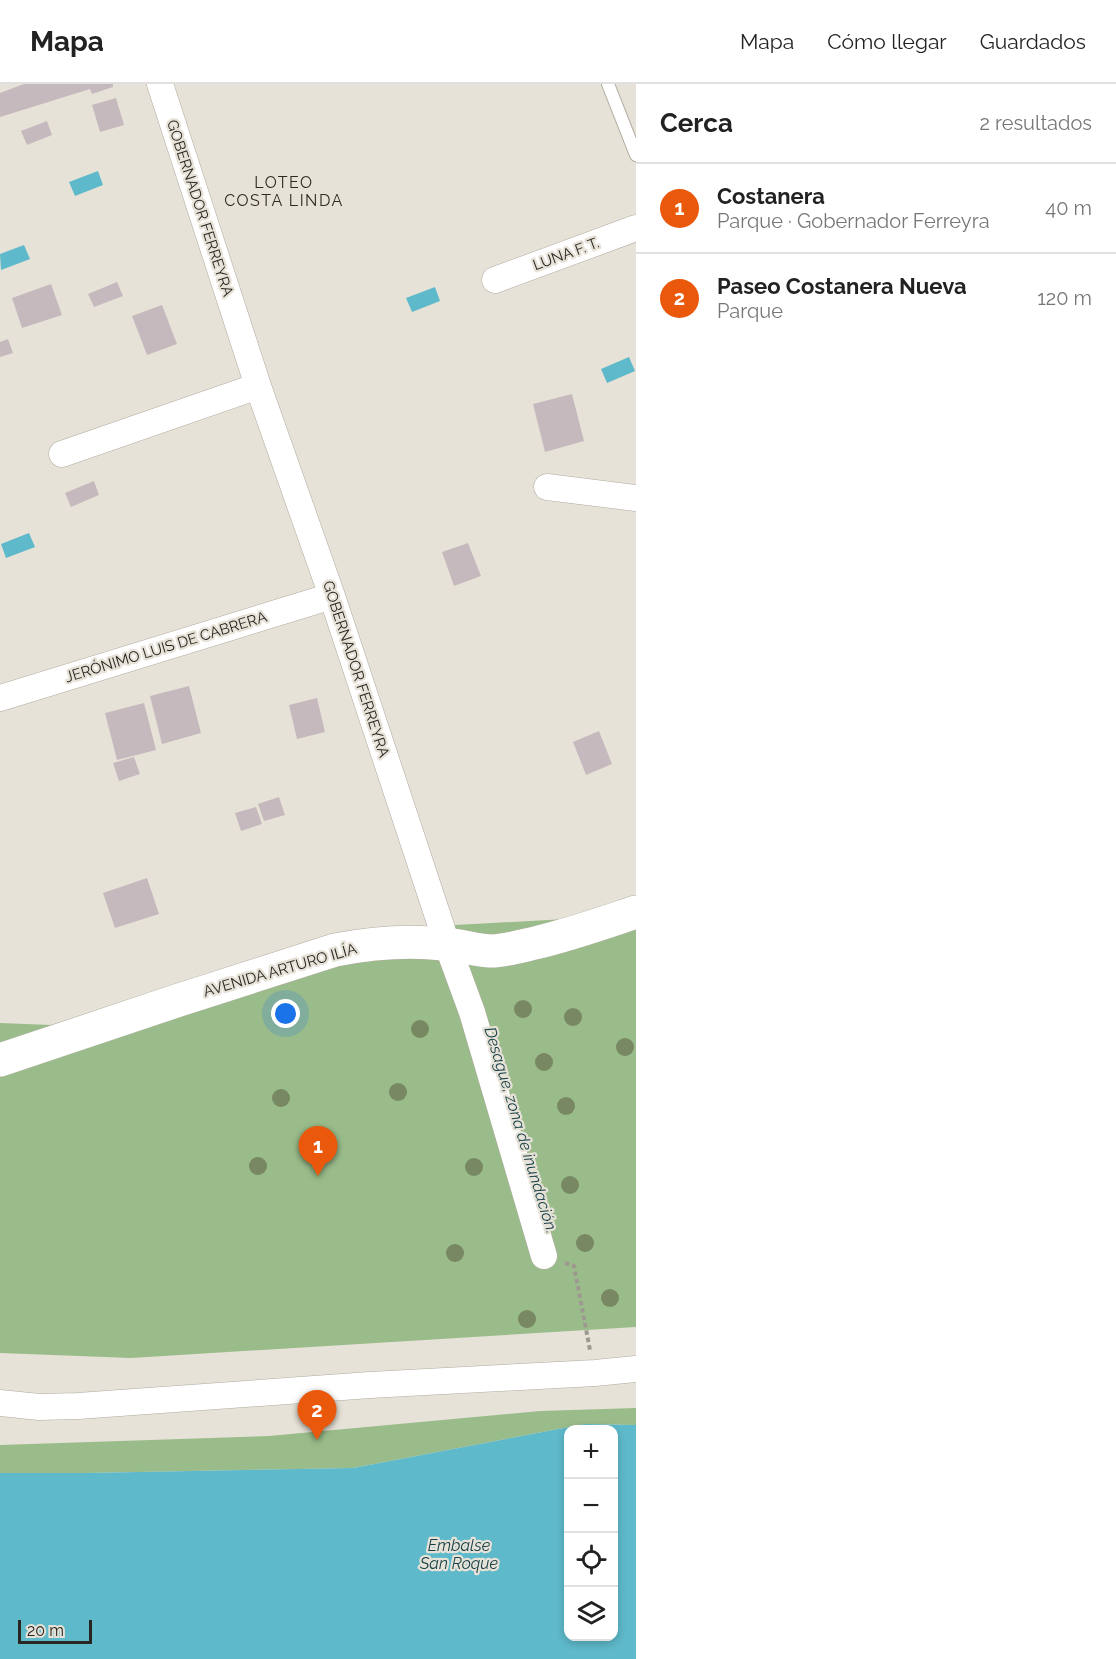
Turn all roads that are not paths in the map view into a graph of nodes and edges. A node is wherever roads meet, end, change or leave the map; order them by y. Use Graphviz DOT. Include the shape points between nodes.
graph roads {
  1 [pos="160,84"];
  2 [pos="608,84"];
  3 [pos="636,156"];
  4 [pos="636,228"];
  5 [pos="495,280"];
  6 [pos="258,386"];
  7 [pos="62,454"];
  8 [pos="547,487"];
  9 [pos="636,498"];
  10 [pos="332,596"];
  11 [pos="0,698"];
  12 [pos="636,912"];
  13 [pos="447,944"];
  14 [pos="0,1060"];
  15 [pos="544,1256"];
  16 [pos="636,1369"];
  17 [pos="0,1403"];
  1 -- 6 [label="street, GOBERNADOR FERREYRA"];
  2 -- 3 [label="lane"];
  4 -- 5 [label="street, LUNA F. T."];
  6 -- 7 [label="street"];
  6 -- 10 [label="street, GOBERNADOR FERREYRA"];
  8 -- 9 [label="street"];
  10 -- 11 [label="street, JERÓNIMO LUIS DE CABRERA"];
  10 -- 13 [label="street, GOBERNADOR FERREYRA"];
  12 -- 13 [label="main road, AVENIDA ARTURO ILÍA" via="518,947 488,950"];
  13 -- 14 [label="main road, AVENIDA ARTURO ILÍA" via="391,943 335,950"];
  13 -- 15 [label="street, GOBERNADOR FERREYRA" via="472,1012"];
  16 -- 17 [label="street" via="78,1406"];
}
